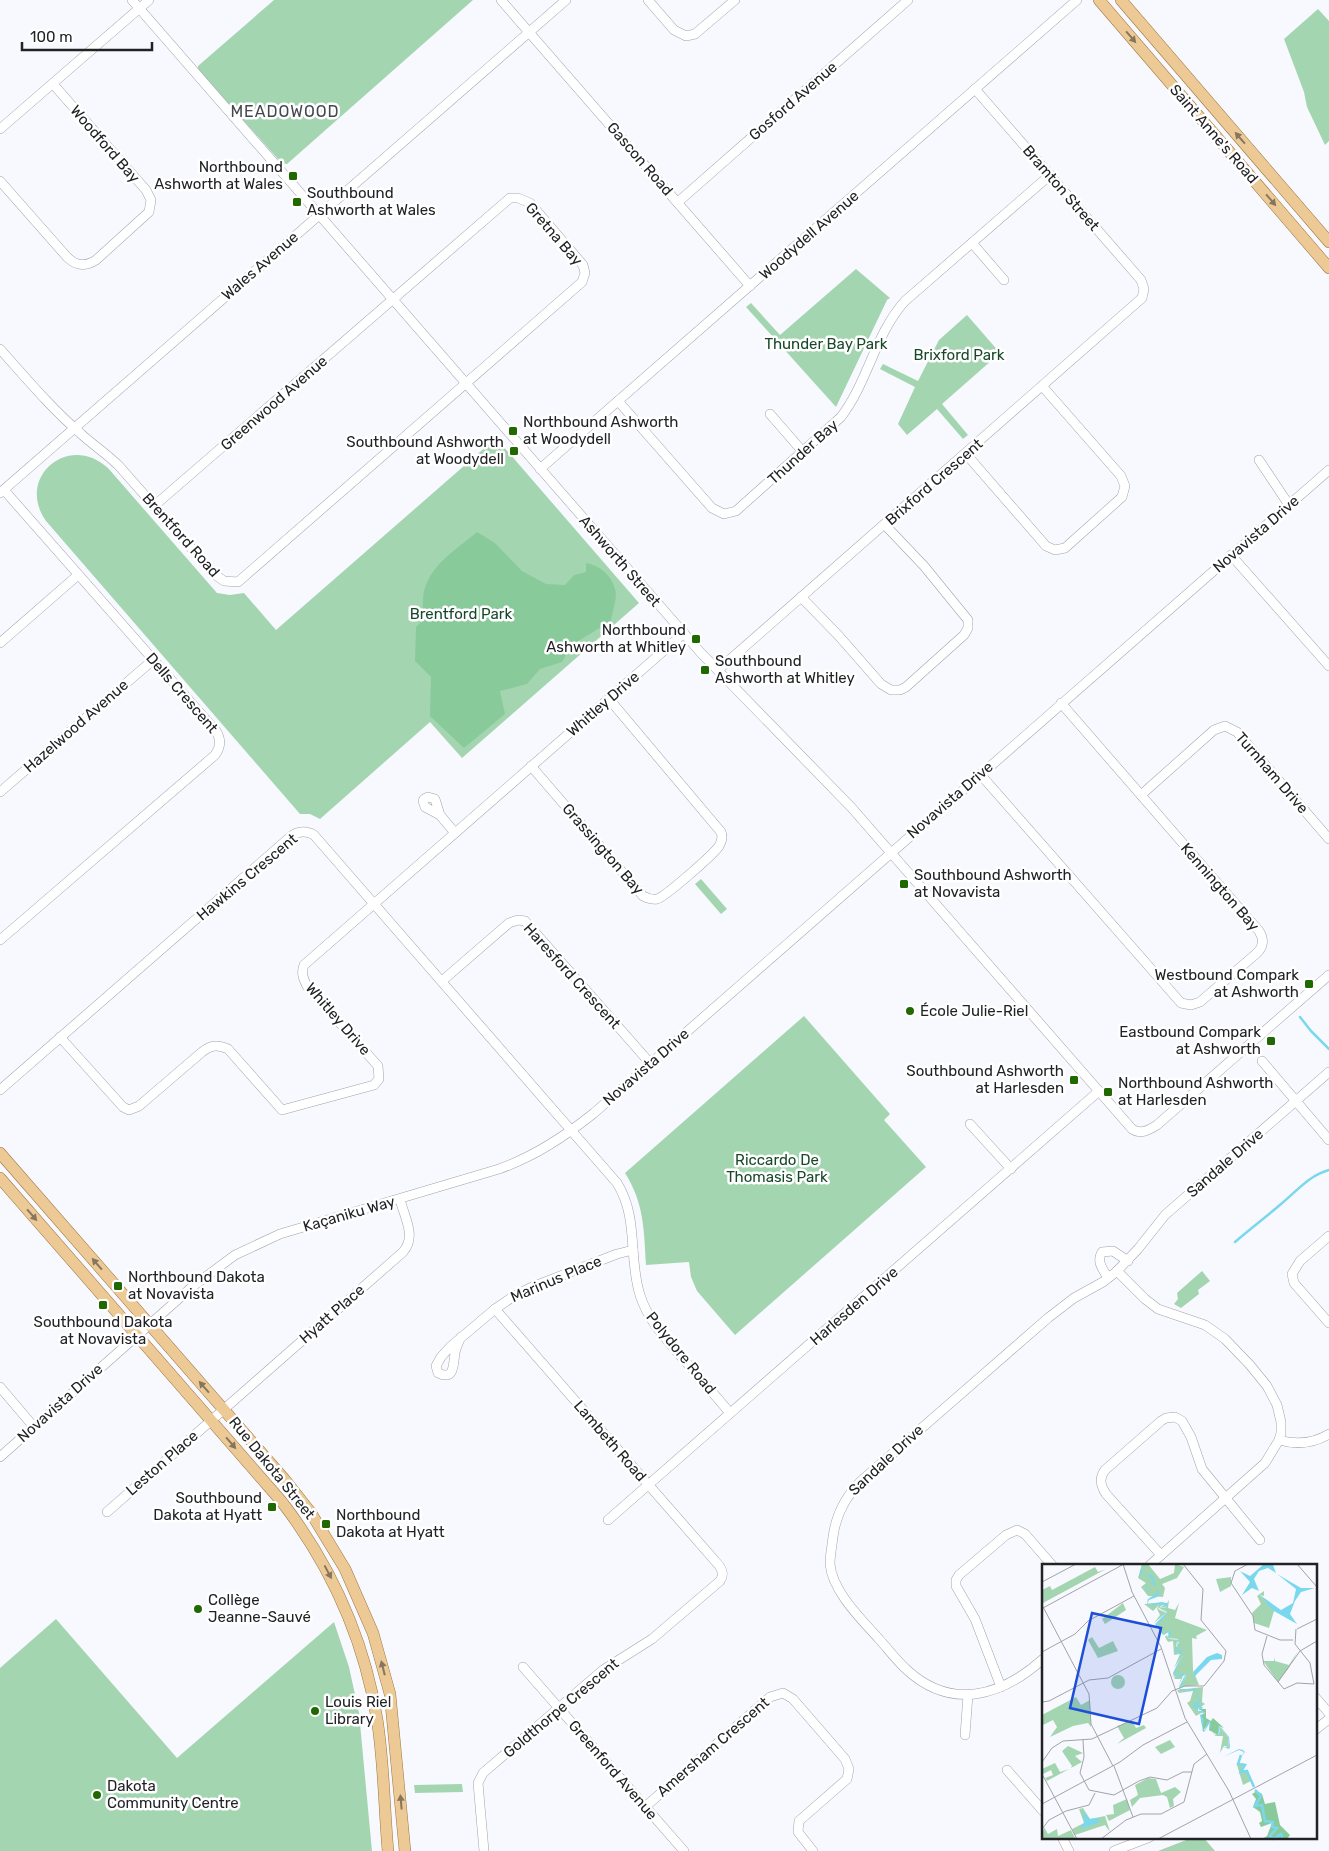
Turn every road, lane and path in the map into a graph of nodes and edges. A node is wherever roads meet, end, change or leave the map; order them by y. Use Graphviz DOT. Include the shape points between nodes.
graph roads {
  1 [pos="132,0"];
  2 [pos="149,0"];
  3 [pos="502,0"];
  4 [pos="566,0"];
  5 [pos="648,0"];
  6 [pos="735,0"];
  7 [pos="908,0"];
  8 [pos="1077,0"];
  9 [pos="1099,0"];
  10 [pos="1121,0"];
  11 [pos="140,8"];
  12 [pos="530,31"];
  13 [pos="52,84"];
  14 [pos="976,89"];
  15 [pos="0,129"];
  16 [pos="1050,175"];
  17 [pos="0,181"];
  18 [pos="678,202"];
  19 [pos="319,215"];
  20 [pos="1329,242"];
  21 [pos="972,243"];
  22 [pos="1329,268"];
  23 [pos="1004,280"];
  24 [pos="750,286"];
  25 [pos="1144,289"];
  26 [pos="393,300"];
  27 [pos="0,349"];
  28 [pos="466,384"];
  29 [pos="1043,386"];
  30 [pos="618,401"];
  31 [pos="770,414"];
  32 [pos="75,428"];
  33 [pos="803,452"];
  34 [pos="966,454"];
  35 [pos="1259,460"];
  36 [pos="540,469"];
  37 [pos="1329,470"];
  38 [pos="2,491"];
  39 [pos="1289,505"];
  40 [pos="154,506"];
  41 [pos="885,525"];
  42 [pos="1231,555"];
  43 [pos="78,575"];
  44 [pos="801,597"];
  45 [pos="684,633"];
  46 [pos="0,643"];
  47 [pos="153,660"];
  48 [pos="1327,660"];
  49 [pos="718,670"];
  50 [pos="609,699"];
  51 [pos="1061,703"];
  52 [pos="531,766"];
  53 [pos="980,774"];
  54 [pos="0,792"];
  55 [pos="1140,795"];
  56 [pos="440,815"];
  57 [pos="455,833"];
  58 [pos="1329,840"];
  59 [pos="890,852"];
  60 [pos="374,904"];
  61 [pos="0,940"];
  62 [pos="1329,975"];
  63 [pos="442,981"];
  64 [pos="60,1037"];
  65 [pos="1262,1062"];
  66 [pos="650,1063"];
  67 [pos="1329,1072"];
  68 [pos="0,1090"];
  69 [pos="1098,1091"];
  70 [pos="1296,1101"];
  71 [pos="970,1124"];
  72 [pos="572,1130"];
  73 [pos="1329,1140"];
  74 [pos="0,1153"];
  75 [pos="1011,1169"];
  76 [pos="0,1178"];
  77 [pos="400,1198"];
  78 [pos="1329,1236"];
  79 [pos="633,1250"];
  80 [pos="1128,1261"];
  81 [pos="1117,1271"];
  82 [pos="1108,1278"];
  83 [pos="495,1309"];
  84 [pos="1329,1323"];
  85 [pos="143,1330"];
  86 [pos="461,1337"];
  87 [pos="0,1388"];
  88 [pos="730,1413"];
  89 [pos="217,1414"];
  90 [pos="34,1427"];
  91 [pos="1329,1434"];
  92 [pos="1279,1440"];
  93 [pos="0,1457"];
  94 [pos="648,1484"];
  95 [pos="1226,1498"];
  96 [pos="107,1512"];
  97 [pos="608,1520"];
  98 [pos="1260,1540"];
  99 [pos="1161,1555"];
  100 [pos="1051,1564"];
  101 [pos="1151,1564"];
  102 [pos="723,1575"];
  103 [pos="1042,1660"];
  104 [pos="523,1667"];
  105 [pos="1001,1687"];
  106 [pos="968,1695"];
  107 [pos="1316,1698"];
  108 [pos="558,1708"];
  109 [pos="1329,1713"];
  110 [pos="1329,1719"];
  111 [pos="1316,1729"];
  112 [pos="965,1735"];
  113 [pos="1007,1770"];
  114 [pos="645,1806"];
  115 [pos="1042,1810"];
  116 [pos="1062,1838"];
  117 [pos="1147,1838"];
  118 [pos="388,1851"];
  119 [pos="405,1851"];
  120 [pos="484,1851"];
  121 [pos="684,1851"];
  122 [pos="812,1851"];
  123 [pos="1069,1851"];
  124 [pos="1114,1851"];
  1 -- 11 [label="street, Ashworth Street"];
  2 -- 11 [label="street"];
  3 -- 12 [label="street, Gascon Road"];
  4 -- 12 [label="street, Wales Avenue"];
  5 -- 6 [label="street" via="674,30 686,36 695,34"];
  7 -- 18 [label="street, Gosford Avenue"];
  8 -- 14 [label="street, Woodydell Avenue"];
  9 -- 22 [label="main road, Saint Anne's Road, one-way"];
  20 -- 10 [label="main road, Saint Anne's Road, one-way"];
  11 -- 13 [label="street"];
  11 -- 19 [label="street, Ashworth Street"];
  12 -- 18 [label="street, Gascon Road"];
  12 -- 19 [label="street, Wales Avenue"];
  13 -- 15 [label="street"];
  13 -- 17 [label="street, Woodford Bay" via="146,190 150,200 149,212 96,260 86,265 76,264 66,258"];
  14 -- 16 [label="street, Bramton Street"];
  14 -- 24 [label="street, Woodydell Avenue"];
  16 -- 21 [label="street, Thunder Bay"];
  16 -- 25 [label="street, Bramton Street" via="1141,280"];
  18 -- 24 [label="street, Gascon Road"];
  19 -- 26 [label="street, Ashworth Street"];
  19 -- 32 [label="street, Wales Avenue"];
  21 -- 23 [label="street"];
  21 -- 33 [label="street, Thunder Bay" via="899,309 846,412"];
  24 -- 30 [label="street, Woodydell Avenue"];
  25 -- 29 [label="street, Brixford Crescent" via="1140,302"];
  26 -- 28 [label="street, Ashworth Street"];
  26 -- 28 [label="street, Gretna Bay" via="510,198 530,204 562,240 583,265 582,282"];
  26 -- 40 [label="street, Greenwood Avenue"];
  27 -- 32 [label="street, Brentford Road"];
  28 -- 36 [label="street, Ashworth Street"];
  28 -- 40 [label="street, Brentford Road" via="238,582 224,582 214,574"];
  29 -- 34 [label="street, Brixford Crescent"];
  29 -- 34 [label="street" via="1121,476 1126,486 1122,497 1065,548 1055,550 1046,546"];
  30 -- 33 [label="street, Thunder Bay" via="708,504 721,513 736,511"];
  30 -- 36 [label="street, Woodydell Avenue"];
  31 -- 33 [label="street"];
  32 -- 38 [label="street, Wales Avenue"];
  32 -- 40 [label="street, Brentford Road" via="110,457"];
  34 -- 41 [label="street, Brixford Crescent"];
  35 -- 39 [label="street"];
  36 -- 45 [label="street, Ashworth Street"];
  37 -- 39 [label="street, Novavista Drive"];
  38 -- 43 [label="street, Dells Crescent"];
  39 -- 42 [label="street, Novavista Drive"];
  41 -- 44 [label="street, Brixford Crescent"];
  41 -- 44 [label="street" via="968,620 964,635 906,687 891,690 881,684"];
  42 -- 48 [label="street"];
  42 -- 51 [label="street, Novavista Drive"];
  43 -- 46 [label="street"];
  43 -- 47 [label="street, Dells Crescent"];
  44 -- 49 [label="street, Brixford Crescent"];
  45 -- 49 [label="street, Ashworth Street"];
  45 -- 50 [label="street, Whitley Drive"];
  47 -- 54 [label="street, Hazelwood Avenue"];
  47 -- 61 [label="street, Dells Crescent" via="216,731 219,737 217,751"];
  49 -- 59 [label="street, Ashworth Street" via="849,804"];
  50 -- 52 [label="street, Whitley Drive"];
  50 -- 52 [label="street, Grassington Bay" via="721,832 718,849 660,898 643,896"];
  51 -- 53 [label="street, Novavista Drive"];
  51 -- 55 [label="street, Kennington Bay"];
  52 -- 57 [label="street, Whitley Drive"];
  53 -- 55 [label="street, Kennington Bay" via="1176,999 1185,1005 1196,1004 1257,953 1262,938"];
  53 -- 59 [label="street, Novavista Drive"];
  55 -- 58 [label="street, Turnham Drive" via="1214,730 1225,726 1237,732"];
  56 -- 57 [label="street"];
  57 -- 60 [label="street, Whitley Drive"];
  59 -- 66 [label="street, Novavista Drive"];
  59 -- 69 [label="street, Ashworth Street"];
  60 -- 63 [label="street, Hawkins Crescent"];
  60 -- 64 [label="street, Hawkins Crescent" via="314,835 304,831 293,834"];
  60 -- 64 [label="street, Whitley Drive" via="304,965 302,972 307,986 378,1066 379,1079 374,1085 282,1110 228,1049 214,1045 139,1106 128,1110"];
  62 -- 69 [label="street, Ashworth Street" via="1149,1130 1140,1132 1132,1129"];
  63 -- 66 [label="street, Haresford Crescent" via="509,923 525,921"];
  63 -- 72 [label="street, Hawkins Crescent"];
  64 -- 68 [label="street, Hawkins Crescent"];
  65 -- 70 [label="street"];
  66 -- 72 [label="street, Novavista Drive"];
  67 -- 70 [label="street, Sandale Drive"];
  69 -- 75 [label="street, Harlesden Drive"];
  70 -- 73 [label="street"];
  70 -- 80 [label="street, Sandale Drive" via="1164,1215"];
  71 -- 75 [label="street"];
  72 -- 77 [label="street, Kaçaniku Way" via="519,1162"];
  72 -- 79 [label="street, Polydore Road" via="622,1191 631,1220"];
  85 -- 74 [label="main road, Rue Dakota Street, one-way"];
  75 -- 88 [label="street, Harlesden Drive"];
  76 -- 85 [label="main road, Rue Dakota Street, one-way"];
  77 -- 85 [label="street, Kaçaniku Way" via="280,1234 249,1247 214,1270"];
  77 -- 89 [label="street, Hyatt Place" via="411,1236 408,1247"];
  78 -- 84 [label="street" via="1300,1261 1292,1274 1294,1282"];
  79 -- 83 [label="street, Marinus Place" via="532,1287"];
  79 -- 88 [label="street, Polydore Road" via="637,1285 646,1312 660,1333"];
  80 -- 81 [label="street, Sandale Drive"];
  80 -- 82 [label="street" via="1113,1251 1102,1252 1099,1259"];
  81 -- 82 [label="street, Sandale Drive"];
  81 -- 92 [label="street" via="1158,1309 1205,1325 1236,1349 1273,1396 1281,1422"];
  82 -- 106 [label="street, Sandale Drive" via="1063,1305 853,1489 844,1501 834,1528 830,1564 850,1605 907,1670 930,1685"];
  83 -- 86 [label="street, Marinus Place"];
  83 -- 94 [label="street, Lambeth Road"];
  85 -- 89 [label="main road, Rue Dakota Street"];
  89 -- 85 [label="main road, Rue Dakota Street, one-way"];
  85 -- 90 [label="street, Novavista Drive"];
  87 -- 90 [label="street"];
  88 -- 94 [label="street, Harlesden Drive"];
  89 -- 96 [label="street, Leston Place"];
  89 -- 118 [label="main road, Rue Dakota Street, one-way" via="296,1520 330,1575 350,1620 377,1721"];
  119 -- 89 [label="main road, Rue Dakota Street, one-way" via="390,1694 364,1609 345,1569 311,1513 285,1480"];
  90 -- 93 [label="street, Novavista Drive"];
  91 -- 92 [label="street" via="1306,1442"];
  92 -- 95 [label="street" via="1265,1463"];
  94 -- 97 [label="street, Harlesden Drive"];
  94 -- 102 [label="street, Lambeth Road" via="720,1567"];
  95 -- 98 [label="street"];
  95 -- 99 [label="street"];
  95 -- 99 [label="street" via="1202,1469 1186,1427 1175,1417 1161,1421 1112,1463 1102,1474 1103,1489"];
  99 -- 101 [label="street"];
  100 -- 105 [label="street" via="1025,1534 1017,1530 1006,1534 956,1580"];
  102 -- 108 [label="street, Goldthorpe Crescent" via="662,1632 612,1663"];
  103 -- 105 [label="street, Sandale Drive" via="1023,1676"];
  104 -- 108 [label="street, Greenford Avenue"];
  105 -- 106 [label="street, Sandale Drive"];
  106 -- 112 [label="street"];
  107 -- 109 [label="street"];
  108 -- 114 [label="street, Greenford Avenue"];
  108 -- 120 [label="street, Goldthorpe Crescent" via="480,1778"];
  110 -- 111 [label="street"];
  113 -- 115 [label="street"];
  114 -- 121 [label="street, Greenford Avenue"];
  114 -- 122 [label="street, Amersham Crescent" via="770,1697 783,1693 793,1699 848,1763 846,1779 799,1821 798,1832"];
  116 -- 123 [label="street"];
  117 -- 124 [label="street"];
}
